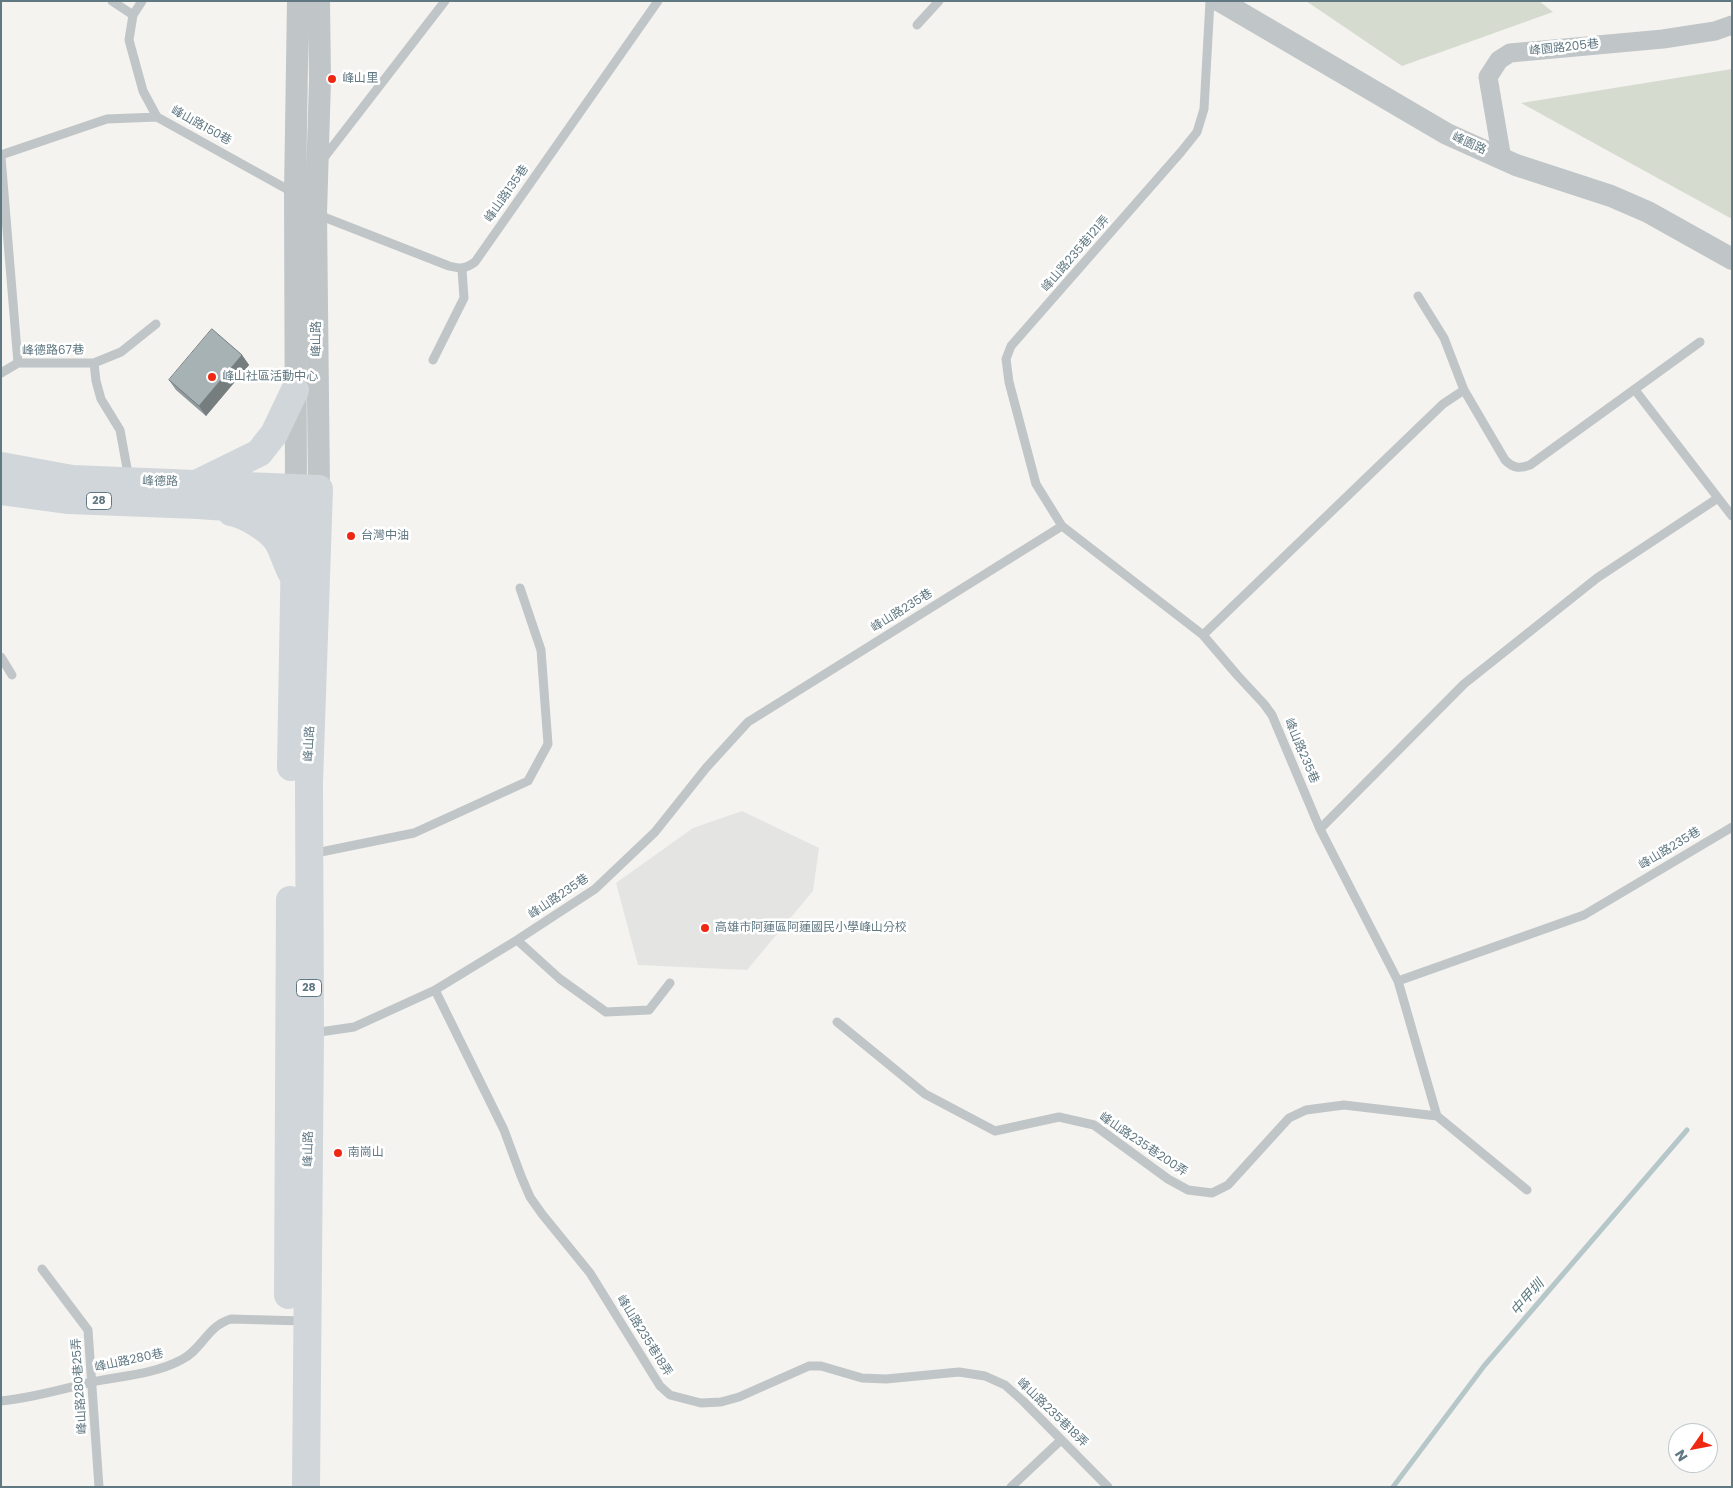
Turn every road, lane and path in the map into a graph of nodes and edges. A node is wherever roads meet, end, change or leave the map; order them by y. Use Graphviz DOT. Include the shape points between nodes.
graph roads {
  1 [pos="112,1"];
  2 [pos="142,1"];
  3 [pos="298,1"];
  4 [pos="319,1"];
  5 [pos="445,1"];
  6 [pos="658,1"];
  7 [pos="939,1"];
  8 [pos="1210,1"];
  9 [pos="1220,1"];
  10 [pos="133,15"];
  11 [pos="916,25"];
  12 [pos="1732,25"];
  13 [pos="157,117"];
  14 [pos="1,156"];
  15 [pos="1502,159"];
  16 [pos="307,167"];
  17 [pos="295,193"];
  18 [pos="316,214"];
  19 [pos="1732,259"];
  20 [pos="462,270"];
  21 [pos="1418,296"];
  22 [pos="156,324"];
  23 [pos="1700,342"];
  24 [pos="433,360"];
  25 [pos="18,363"];
  26 [pos="94,363"];
  27 [pos="1,374"];
  28 [pos="295,390"];
  29 [pos="1464,390"];
  30 [pos="1635,390"];
  31 [pos="1,466"];
  32 [pos="129,482"];
  33 [pos="1,490"];
  34 [pos="197,494"];
  35 [pos="1718,498"];
  36 [pos="307,501"];
  37 [pos="1732,516"];
  38 [pos="1062,526"];
  39 [pos="294,579"];
  40 [pos="520,588"];
  41 [pos="1203,635"];
  42 [pos="1,657"];
  43 [pos="12,675"];
  44 [pos="1732,827"];
  45 [pos="1320,829"];
  46 [pos="309,855"];
  47 [pos="518,940"];
  48 [pos="1398,981"];
  49 [pos="670,983"];
  50 [pos="435,990"];
  51 [pos="837,1022"];
  52 [pos="299,1034"];
  53 [pos="1437,1116"];
  54 [pos="1528,1190"];
  55 [pos="42,1269"];
  56 [pos="298,1321"];
  57 [pos="92,1382"];
  58 [pos="1,1401"];
  59 [pos="1062,1440"];
  60 [pos="99,1487"];
  61 [pos="287,1487"];
  62 [pos="306,1487"];
  63 [pos="1011,1487"];
  64 [pos="1108,1487"];
  1 -- 10 [label="lane"];
  2 -- 10 [label="lane"];
  3 -- 16 [label="street, 峰山路"];
  4 -- 16 [label="street, 峰山路" via="320,80"];
  5 -- 16 [label="lane"];
  6 -- 20 [label="lane, 峰山路135巷" via="475,262"];
  7 -- 11 [label="lane"];
  8 -- 38 [label="lane, 峰山路235巷121弄" via="1204,109 1197,132 1011,346 1006,359 1036,484"];
  9 -- 15 [label="street, 峰園路" via="1446,134"];
  10 -- 13 [label="lane" via="129,40 143,91"];
  12 -- 15 [label="street, 峰園路205巷" via="1663,39 1510,53 1499,60 1488,77"];
  13 -- 14 [label="lane, 峰山路150巷" via="107,119"];
  13 -- 17 [label="lane, 峰山路150巷"];
  14 -- 25 [label="lane"];
  15 -- 19 [label="street, 峰園路" via="1648,212"];
  16 -- 17 [label="street, 峰山路"];
  16 -- 18 [label="street, 峰山路"];
  17 -- 28 [label="street, 峰山路"];
  18 -- 20 [label="lane"];
  18 -- 36 [label="street, 峰山路"];
  20 -- 24 [label="lane" via="464,298"];
  21 -- 29 [label="lane" via="1444,338"];
  22 -- 26 [label="lane, 峰德路67巷" via="121,352"];
  23 -- 30 [label="lane"];
  25 -- 26 [label="lane, 峰德路67巷"];
  25 -- 27 [label="lane, 峰德路67巷"];
  26 -- 32 [label="lane" via="102,399 120,430"];
  28 -- 34 [label="main road" via="274,434 259,453"];
  28 -- 36 [label="street, 峰山路"];
  29 -- 30 [label="lane" via="1505,460 1522,468"];
  29 -- 41 [label="lane" via="1443,404"];
  30 -- 35 [label="lane"];
  31 -- 32 [label="main road, 峰德路 / 28" via="72,479"];
  32 -- 34 [label="main road, 峰德路 / 28"];
  33 -- 34 [label="main road, 峰德路 / 28" via="69,500"];
  34 -- 36 [label="main road, 峰德路 / 28"];
  34 -- 39 [label="main road" via="261,526 277,541"];
  35 -- 37 [label="lane"];
  35 -- 45 [label="lane" via="1597,578 1464,684"];
  36 -- 39 [label="main road, 峰山路 / 28"];
  36 -- 46 [label="main road, 峰山路 / 28"];
  38 -- 41 [label="lane, 峰山路235巷"];
  38 -- 47 [label="lane, 峰山路235巷" via="748,722 655,832 595,890"];
  39 -- 52 [label="main road, 峰山路 / 28" via="290,780"];
  40 -- 46 [label="lane" via="540,650 548,744 528,781 414,833"];
  41 -- 45 [label="lane, 峰山路235巷" via="1272,716"];
  42 -- 43 [label="lane"];
  44 -- 48 [label="lane, 峰山路235巷" via="1584,915"];
  45 -- 48 [label="lane, 峰山路235巷"];
  46 -- 52 [label="main road, 峰山路 / 28"];
  47 -- 49 [label="lane" via="560,979 606,1012 649,1010"];
  47 -- 50 [label="lane, 峰山路235巷"];
  48 -- 53 [label="lane, 峰山路235巷"];
  50 -- 52 [label="lane, 峰山路235巷" via="354,1027"];
  50 -- 59 [label="lane, 峰山路235巷18弄" via="504,1130 530,1197 590,1273 660,1386 670,1395 701,1403 721,1402 740,1397 809,1366 821,1366 862,1378 959,1372 986,1376 1005,1385"];
  51 -- 53 [label="lane, 峰山路235巷200弄" via="925,1094 995,1131 1059,1117 1094,1125 1168,1180 1188,1190 1212,1193 1228,1185 1289,1118 1306,1110 1344,1105"];
  52 -- 56 [label="main road, 峰山路 / 28"];
  53 -- 54 [label="lane"];
  55 -- 57 [label="lane, 峰山路280巷25弄" via="88,1330"];
  56 -- 57 [label="lane, 峰山路280巷" via="231,1319 213,1328 185,1359 169,1366"];
  56 -- 61 [label="main road, 峰山路 / 28"];
  56 -- 62 [label="main road, 峰山路 / 28"];
  57 -- 58 [label="lane, 峰山路280巷"];
  57 -- 60 [label="lane, 峰山路280巷25弄"];
  59 -- 63 [label="lane"];
  59 -- 64 [label="lane, 峰山路235巷18弄"];
}
